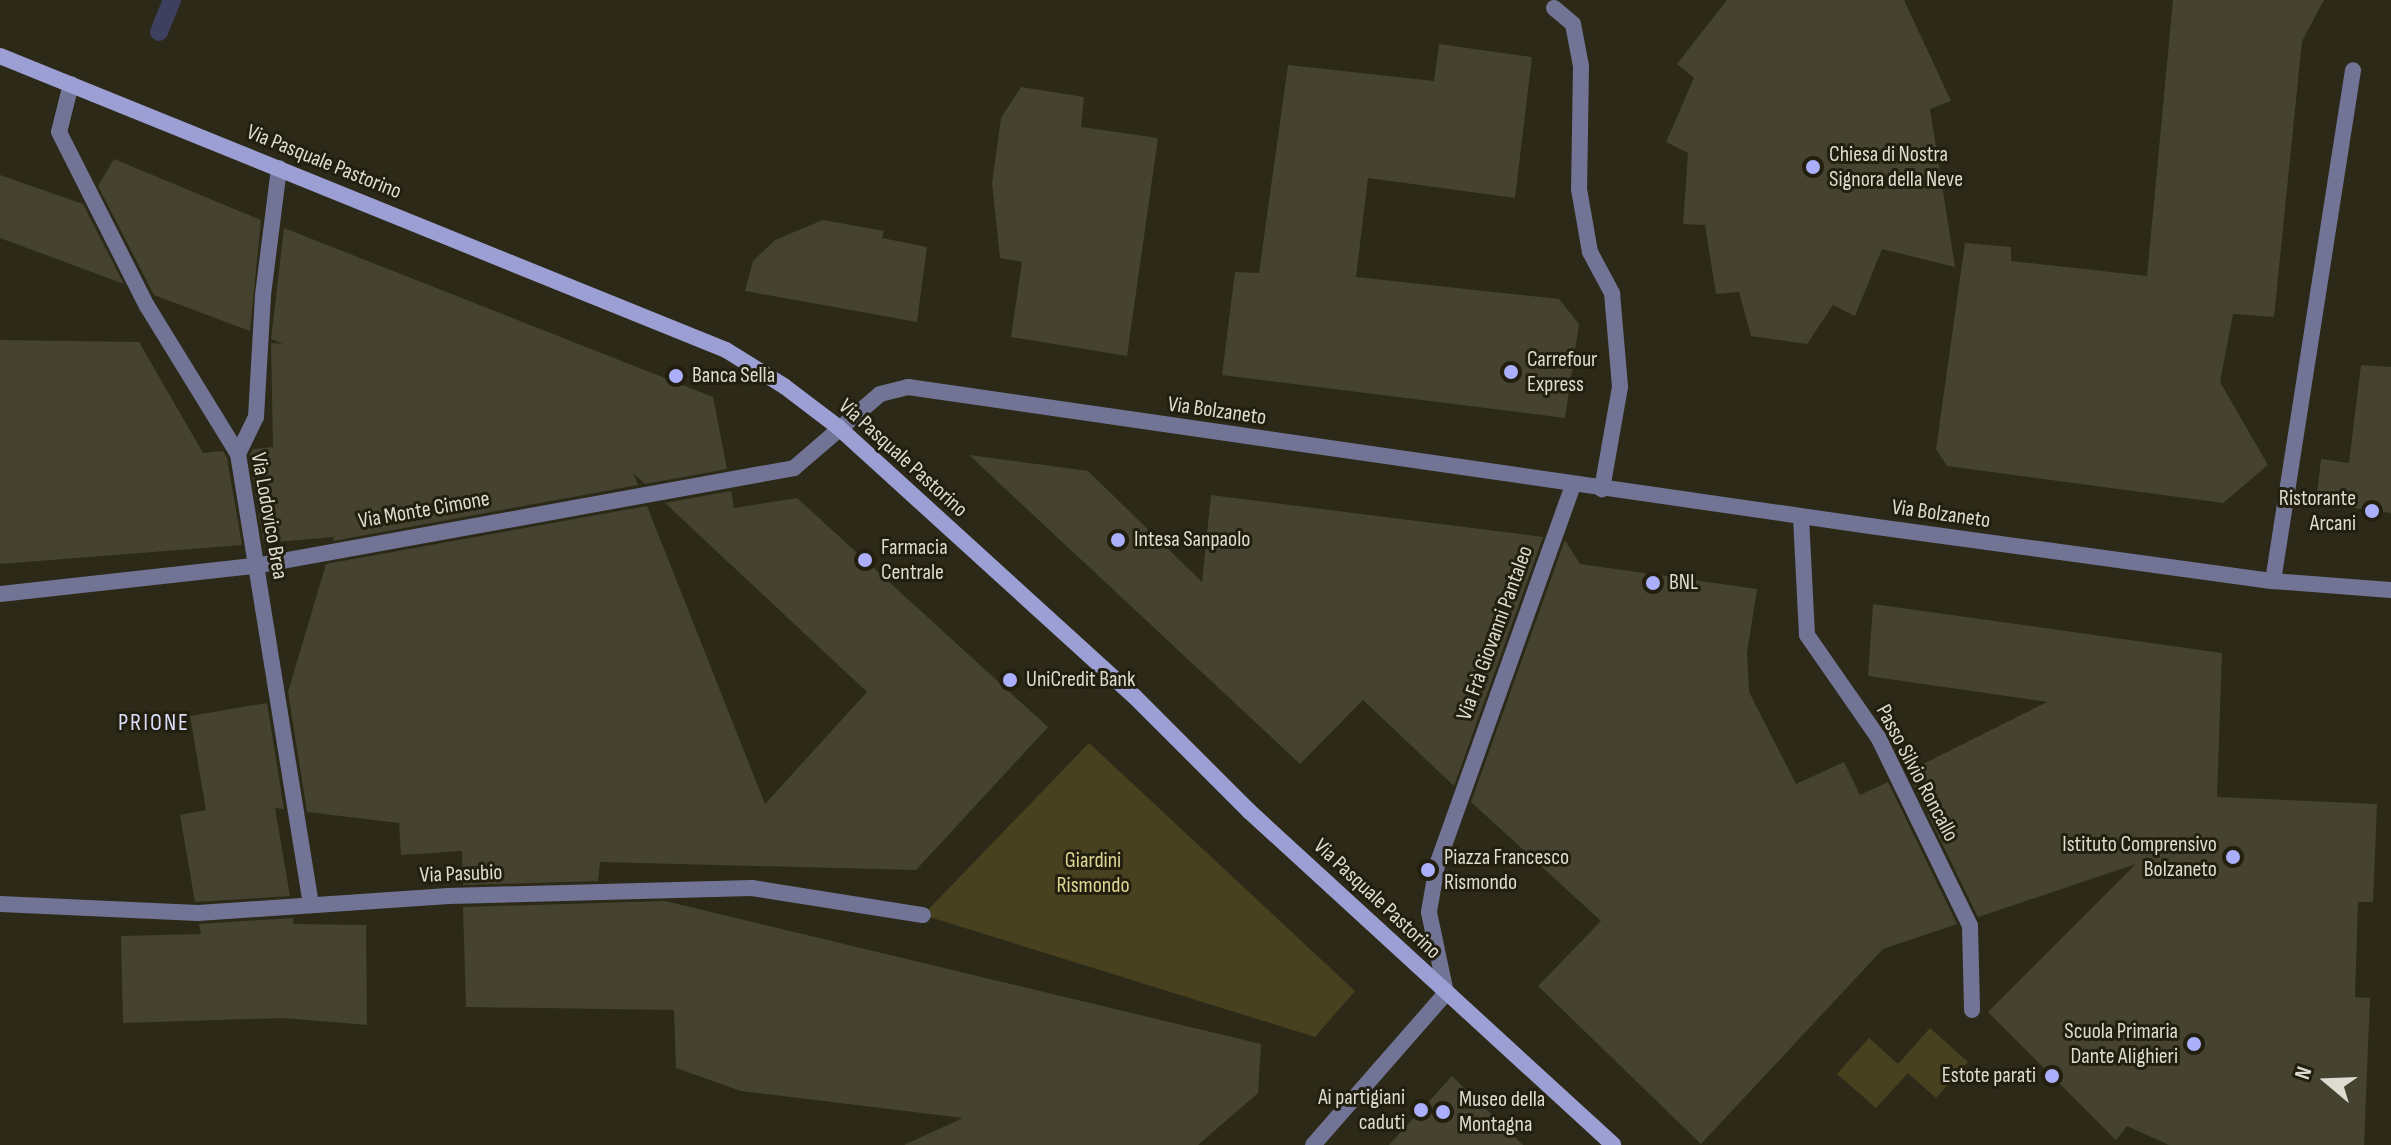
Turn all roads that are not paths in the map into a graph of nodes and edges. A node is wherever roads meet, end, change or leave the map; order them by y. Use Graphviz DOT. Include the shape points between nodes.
graph roads {
  1 [pos="1554,8"];
  2 [pos="0,56"];
  3 [pos="2353,70"];
  4 [pos="71,84"];
  5 [pos="279,168"];
  6 [pos="838,427"];
  7 [pos="238,454"];
  8 [pos="1573,485"];
  9 [pos="1602,489"];
  10 [pos="1801,517"];
  11 [pos="255,566"];
  12 [pos="2273,581"];
  13 [pos="2391,590"];
  14 [pos="0,594"];
  15 [pos="0,904"];
  16 [pos="311,905"];
  17 [pos="923,915"];
  18 [pos="1446,993"];
  19 [pos="1972,1010"];
  20 [pos="1313,1145"];
  21 [pos="1613,1145"];
  1 -- 9 [label="street" via="1573,24 1581,66 1579,189 1590,252 1612,293 1620,387"];
  2 -- 4 [label="main road, Via Pasquale Pastorino"];
  3 -- 12 [label="street"];
  4 -- 5 [label="main road, Via Pasquale Pastorino"];
  4 -- 7 [label="street, Via Lodovico Brea" via="59,132 147,306"];
  5 -- 6 [label="main road, Via Pasquale Pastorino" via="726,350"];
  5 -- 7 [label="street" via="263,295 256,417"];
  6 -- 8 [label="street, Via Bolzaneto" via="880,394 908,387"];
  6 -- 11 [label="street, Via Monte Cimone" via="794,468"];
  6 -- 18 [label="main road, Via Pasquale Pastorino" via="1134,696 1249,811"];
  7 -- 11 [label="street, Via Lodovico Brea"];
  8 -- 9 [label="street, Via Bolzaneto"];
  8 -- 18 [label="street, Via Frà Giovanni Pantaleo" via="1437,865 1429,912"];
  9 -- 10 [label="street, Via Bolzaneto"];
  10 -- 12 [label="street, Via Bolzaneto"];
  10 -- 19 [label="street, Passo Silvio Roncallo" via="1807,635 1878,737 1970,926"];
  11 -- 14 [label="street, Via Monte Cimone"];
  11 -- 16 [label="street, Via Lodovico Brea"];
  12 -- 13 [label="street, Via Bolzaneto"];
  15 -- 16 [label="street, Via Pasubio" via="198,913"];
  16 -- 17 [label="street, Via Pasubio" via="752,888"];
  18 -- 20 [label="street"];
  18 -- 21 [label="main road, Via Pasquale Pastorino"];
}
